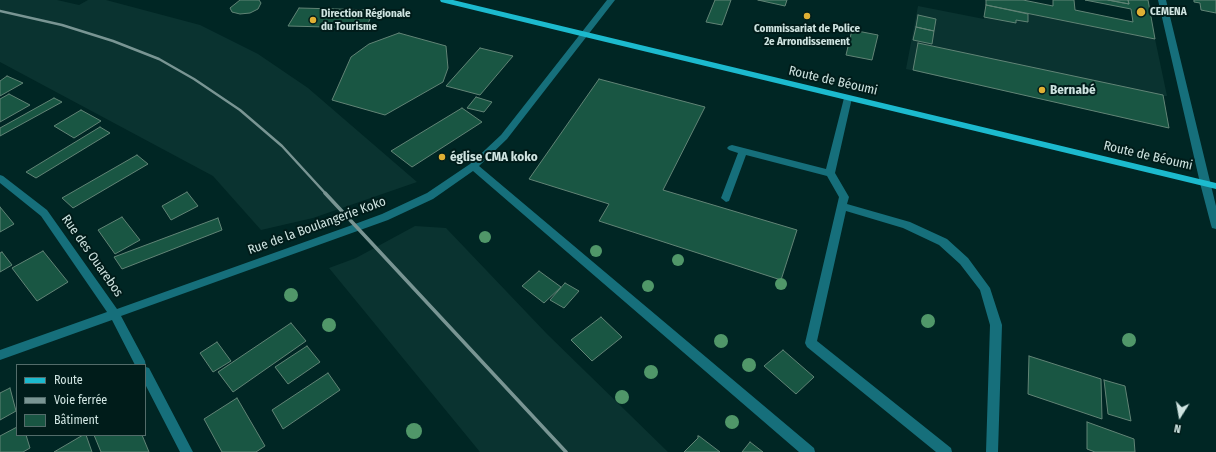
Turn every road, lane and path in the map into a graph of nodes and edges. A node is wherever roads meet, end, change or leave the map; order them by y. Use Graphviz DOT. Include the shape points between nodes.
graph roads {
  1 [pos="444,0"];
  2 [pos="611,0"];
  3 [pos="1162,0"];
  4 [pos="585,35"];
  5 [pos="848,98"];
  6 [pos="732,148"];
  7 [pos="743,151"];
  8 [pos="473,166"];
  9 [pos="830,173"];
  10 [pos="0,178"];
  11 [pos="1204,183"];
  12 [pos="1216,186"];
  13 [pos="726,198"];
  14 [pos="842,206"];
  15 [pos="1216,225"];
  16 [pos="115,316"];
  17 [pos="0,356"];
  18 [pos="140,364"];
  19 [pos="146,374"];
  20 [pos="188,452"];
  21 [pos="809,452"];
  22 [pos="946,452"];
  23 [pos="992,452"];
  1 -- 4 [label="main road, Route de Béoumi"];
  2 -- 4 [label="street, Rue de la Boulangerie Koko"];
  3 -- 11 [label="street"];
  4 -- 5 [label="main road, Route de Béoumi"];
  4 -- 8 [label="street, Rue de la Boulangerie Koko" via="504,137"];
  5 -- 9 [label="street"];
  5 -- 11 [label="main road, Route de Béoumi"];
  6 -- 7 [label="street"];
  7 -- 9 [label="street"];
  7 -- 13 [label="street"];
  8 -- 16 [label="street, Rue de la Boulangerie Koko" via="430,196 385,217"];
  8 -- 21 [label="street"];
  9 -- 14 [label="street" via="844,197"];
  10 -- 16 [label="street, Rue des Ouarebos" via="44,213"];
  11 -- 12 [label="main road, Route de Béoumi"];
  11 -- 15 [label="street"];
  14 -- 22 [label="street" via="811,343"];
  14 -- 23 [label="street" via="906,225 943,242 964,261 985,288 996,325"];
  16 -- 17 [label="street, Rue de la Boulangerie Koko"];
  16 -- 18 [label="street, Rue des Ouarebos"];
  19 -- 20 [label="street"];
}
